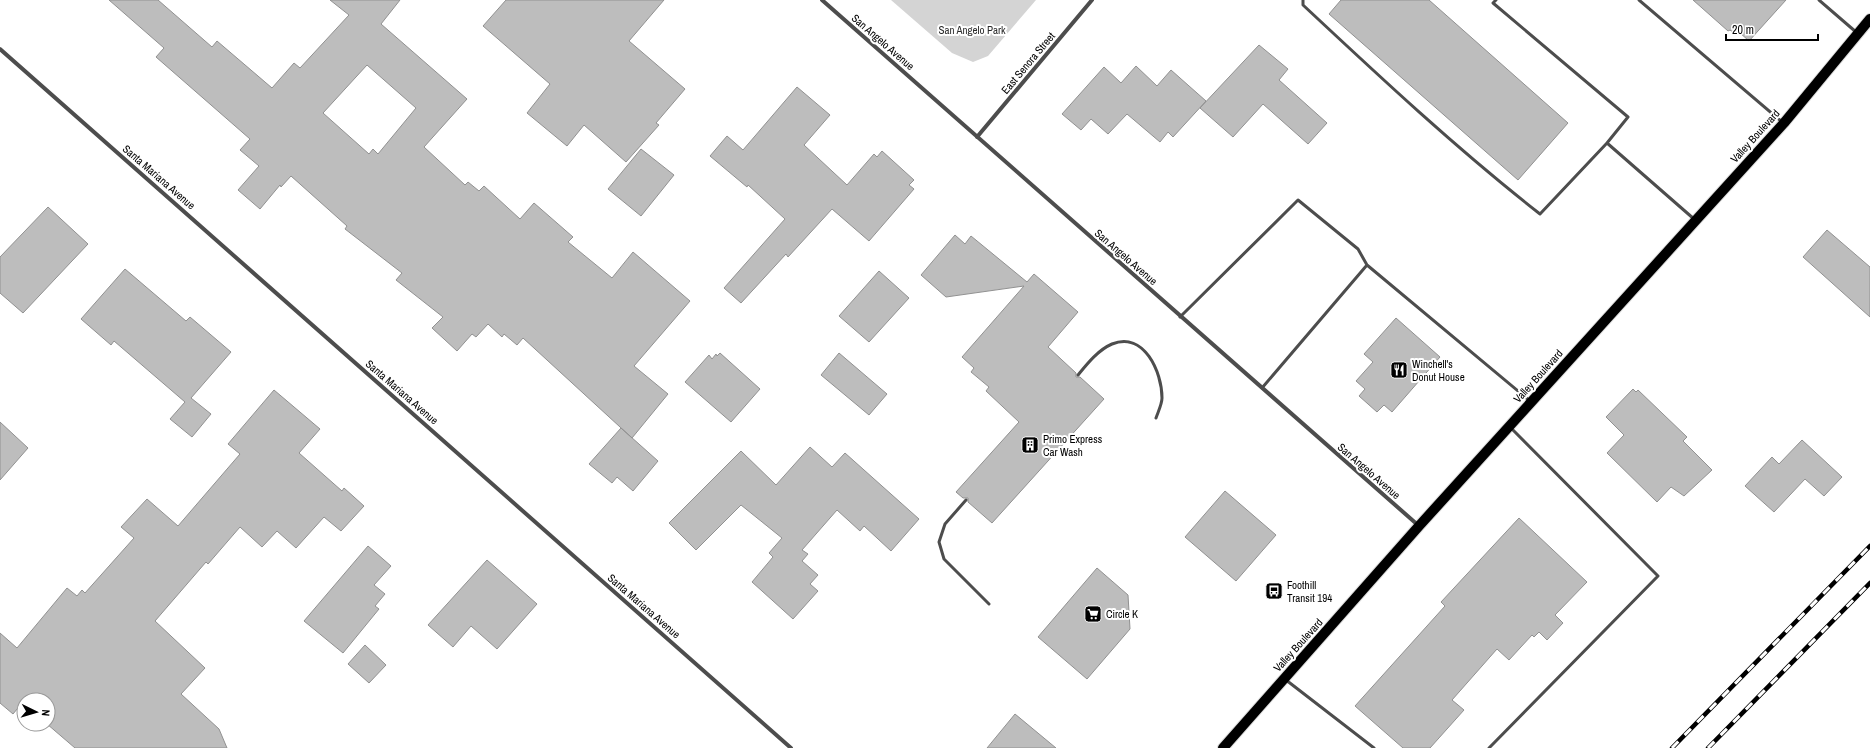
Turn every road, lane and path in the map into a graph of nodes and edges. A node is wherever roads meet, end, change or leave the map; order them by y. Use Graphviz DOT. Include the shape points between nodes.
graph roads {
  1 [pos="822,0"];
  2 [pos="1092,0"];
  3 [pos="1303,0"];
  4 [pos="1496,0"];
  5 [pos="1639,0"];
  6 [pos="1819,0"];
  7 [pos="1870,19"];
  8 [pos="1858,33"];
  9 [pos="0,49"];
  10 [pos="1784,123"];
  11 [pos="977,137"];
  12 [pos="1607,143"];
  13 [pos="1695,220"];
  14 [pos="1367,265"];
  15 [pos="1180,317"];
  16 [pos="1078,375"];
  17 [pos="1262,388"];
  18 [pos="1532,402"];
  19 [pos="1156,418"];
  20 [pos="1510,426"];
  21 [pos="966,500"];
  22 [pos="1419,526"];
  23 [pos="989,604"];
  24 [pos="1284,679"];
  25 [pos="791,748"];
  26 [pos="1223,748"];
  27 [pos="1374,748"];
  28 [pos="1489,748"];
  1 -- 11 [label="street, San Angelo Avenue"];
  2 -- 11 [label="street, East Senora Street"];
  3 -- 12 [label="lane" via="1304,5 1369,67 1509,190 1540,214"];
  4 -- 12 [label="lane" via="1493,3 1628,117"];
  5 -- 10 [label="lane"];
  6 -- 8 [label="lane"];
  7 -- 8 [label="main road, Valley Boulevard"];
  8 -- 10 [label="main road, Valley Boulevard"];
  9 -- 25 [label="street, Santa Mariana Avenue"];
  10 -- 13 [label="main road, Valley Boulevard"];
  11 -- 15 [label="street, San Angelo Avenue"];
  12 -- 13 [label="lane"];
  13 -- 18 [label="main road, Valley Boulevard"];
  14 -- 15 [label="lane" via="1358,249 1298,200"];
  14 -- 17 [label="lane"];
  14 -- 18 [label="lane"];
  15 -- 17 [label="street, San Angelo Avenue"];
  16 -- 19 [label="lane" via="1095,356 1111,344 1121,342 1145,350 1153,361 1159,377 1162,399"];
  17 -- 22 [label="street, San Angelo Avenue"];
  18 -- 20 [label="main road, Valley Boulevard"];
  20 -- 22 [label="main road, Valley Boulevard"];
  20 -- 28 [label="lane" via="1658,576"];
  21 -- 23 [label="lane" via="945,524 939,542 944,559"];
  22 -- 24 [label="main road, Valley Boulevard"];
  24 -- 26 [label="main road, Valley Boulevard"];
  24 -- 27 [label="lane"];
}
